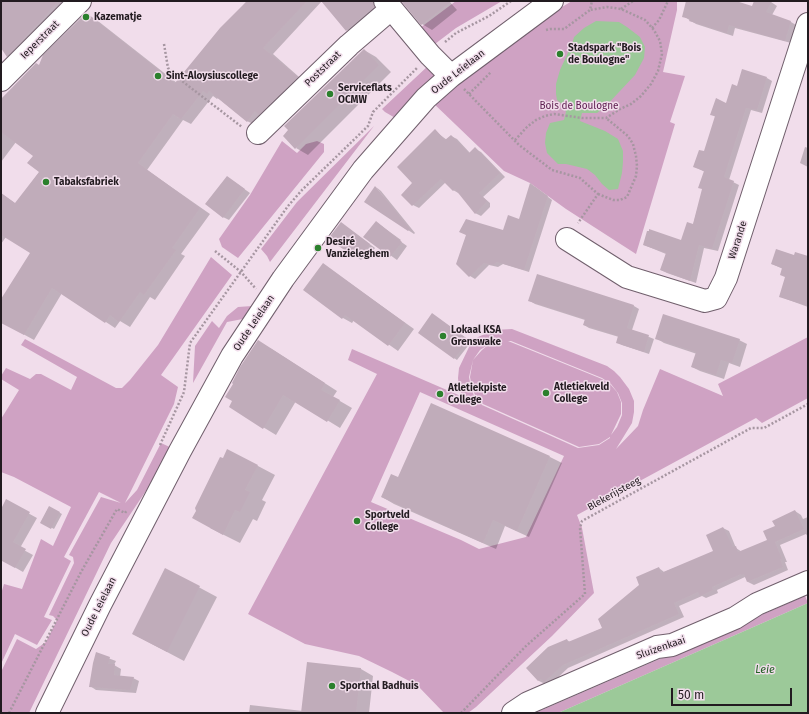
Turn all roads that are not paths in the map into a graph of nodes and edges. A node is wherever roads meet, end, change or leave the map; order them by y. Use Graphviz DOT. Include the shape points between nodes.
graph roads {
  1 [pos="80,1"];
  2 [pos="552,1"];
  3 [pos="388,5"];
  4 [pos="808,24"];
  5 [pos="451,76"];
  6 [pos="1,77"];
  7 [pos="258,133"];
  8 [pos="567,239"];
  9 [pos="808,582"];
  10 [pos="47,713"];
  11 [pos="513,713"];
  1 -- 6 [label="street, Ieperstraat"];
  2 -- 5 [label="street, Oude Leielaan"];
  3 -- 5 [label="street, Poststraat"];
  3 -- 7 [label="street, Poststraat"];
  4 -- 8 [label="street, Warande" via="726,278 716,298 705,301 627,278"];
  5 -- 10 [label="street, Oude Leielaan" via="426,98 363,170 232,356 100,605"];
  9 -- 11 [label="street, Sluizenkaai" via="672,645 657,647 528,703"];
}
